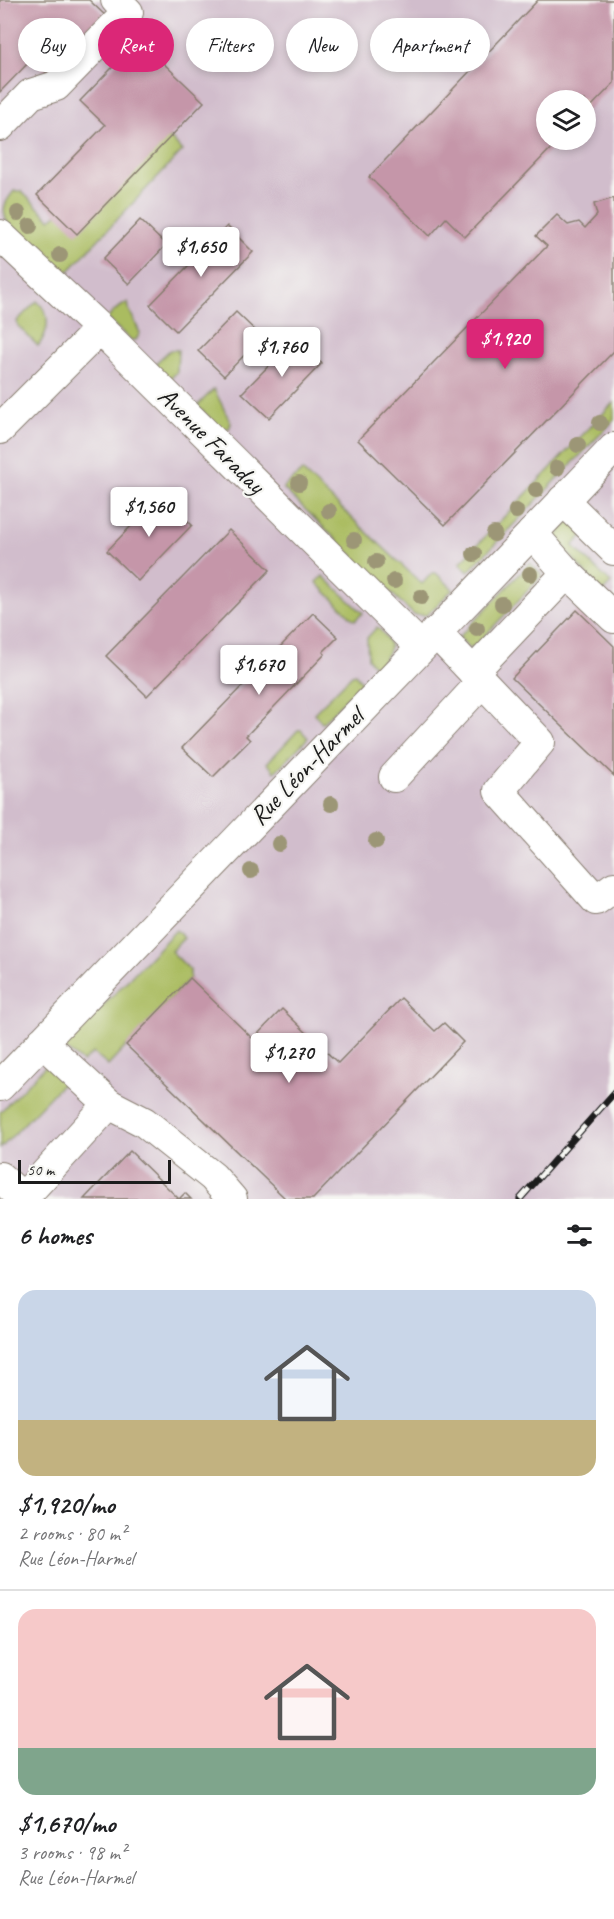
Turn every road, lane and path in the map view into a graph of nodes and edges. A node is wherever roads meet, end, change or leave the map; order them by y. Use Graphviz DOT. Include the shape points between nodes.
graph roads {
  1 [pos="116,0"];
  2 [pos="0,126"];
  3 [pos="0,235"];
  4 [pos="100,329"];
  5 [pos="0,429"];
  6 [pos="614,447"];
  7 [pos="563,500"];
  8 [pos="532,533"];
  9 [pos="611,543"];
  10 [pos="567,573"];
  11 [pos="614,618"];
  12 [pos="428,639"];
  13 [pos="478,677"];
  14 [pos="394,777"];
  15 [pos="614,887"];
  16 [pos="42,1042"];
  17 [pos="0,1086"];
  18 [pos="109,1104"];
  19 [pos="0,1177"];
  20 [pos="24,1198"];
  21 [pos="232,1199"];
  1 -- 2 [label="street" via="128,12 56,86 31,94"];
  3 -- 4 [label="street, Avenue Faraday"];
  4 -- 5 [label="street"];
  4 -- 12 [label="street, Avenue Faraday"];
  6 -- 7 [label="street, Rue Léon-Harmel"];
  7 -- 8 [label="street, Rue Léon-Harmel"];
  7 -- 9 [label="street"];
  8 -- 10 [label="street"];
  8 -- 12 [label="street, Rue Léon-Harmel"];
  10 -- 11 [label="street"];
  10 -- 13 [label="street"];
  12 -- 13 [label="street, Avenue Faraday"];
  12 -- 16 [label="street, Rue Léon-Harmel"];
  13 -- 14 [label="street"];
  13 -- 15 [label="street, Avenue Faraday" via="540,742 499,791 596,900"];
  16 -- 17 [label="street, Rue Léon-Harmel"];
  16 -- 18 [label="street"];
  18 -- 20 [label="street"];
  18 -- 21 [label="street" via="144,1122 213,1177"];
  19 -- 20 [label="street"];
}
